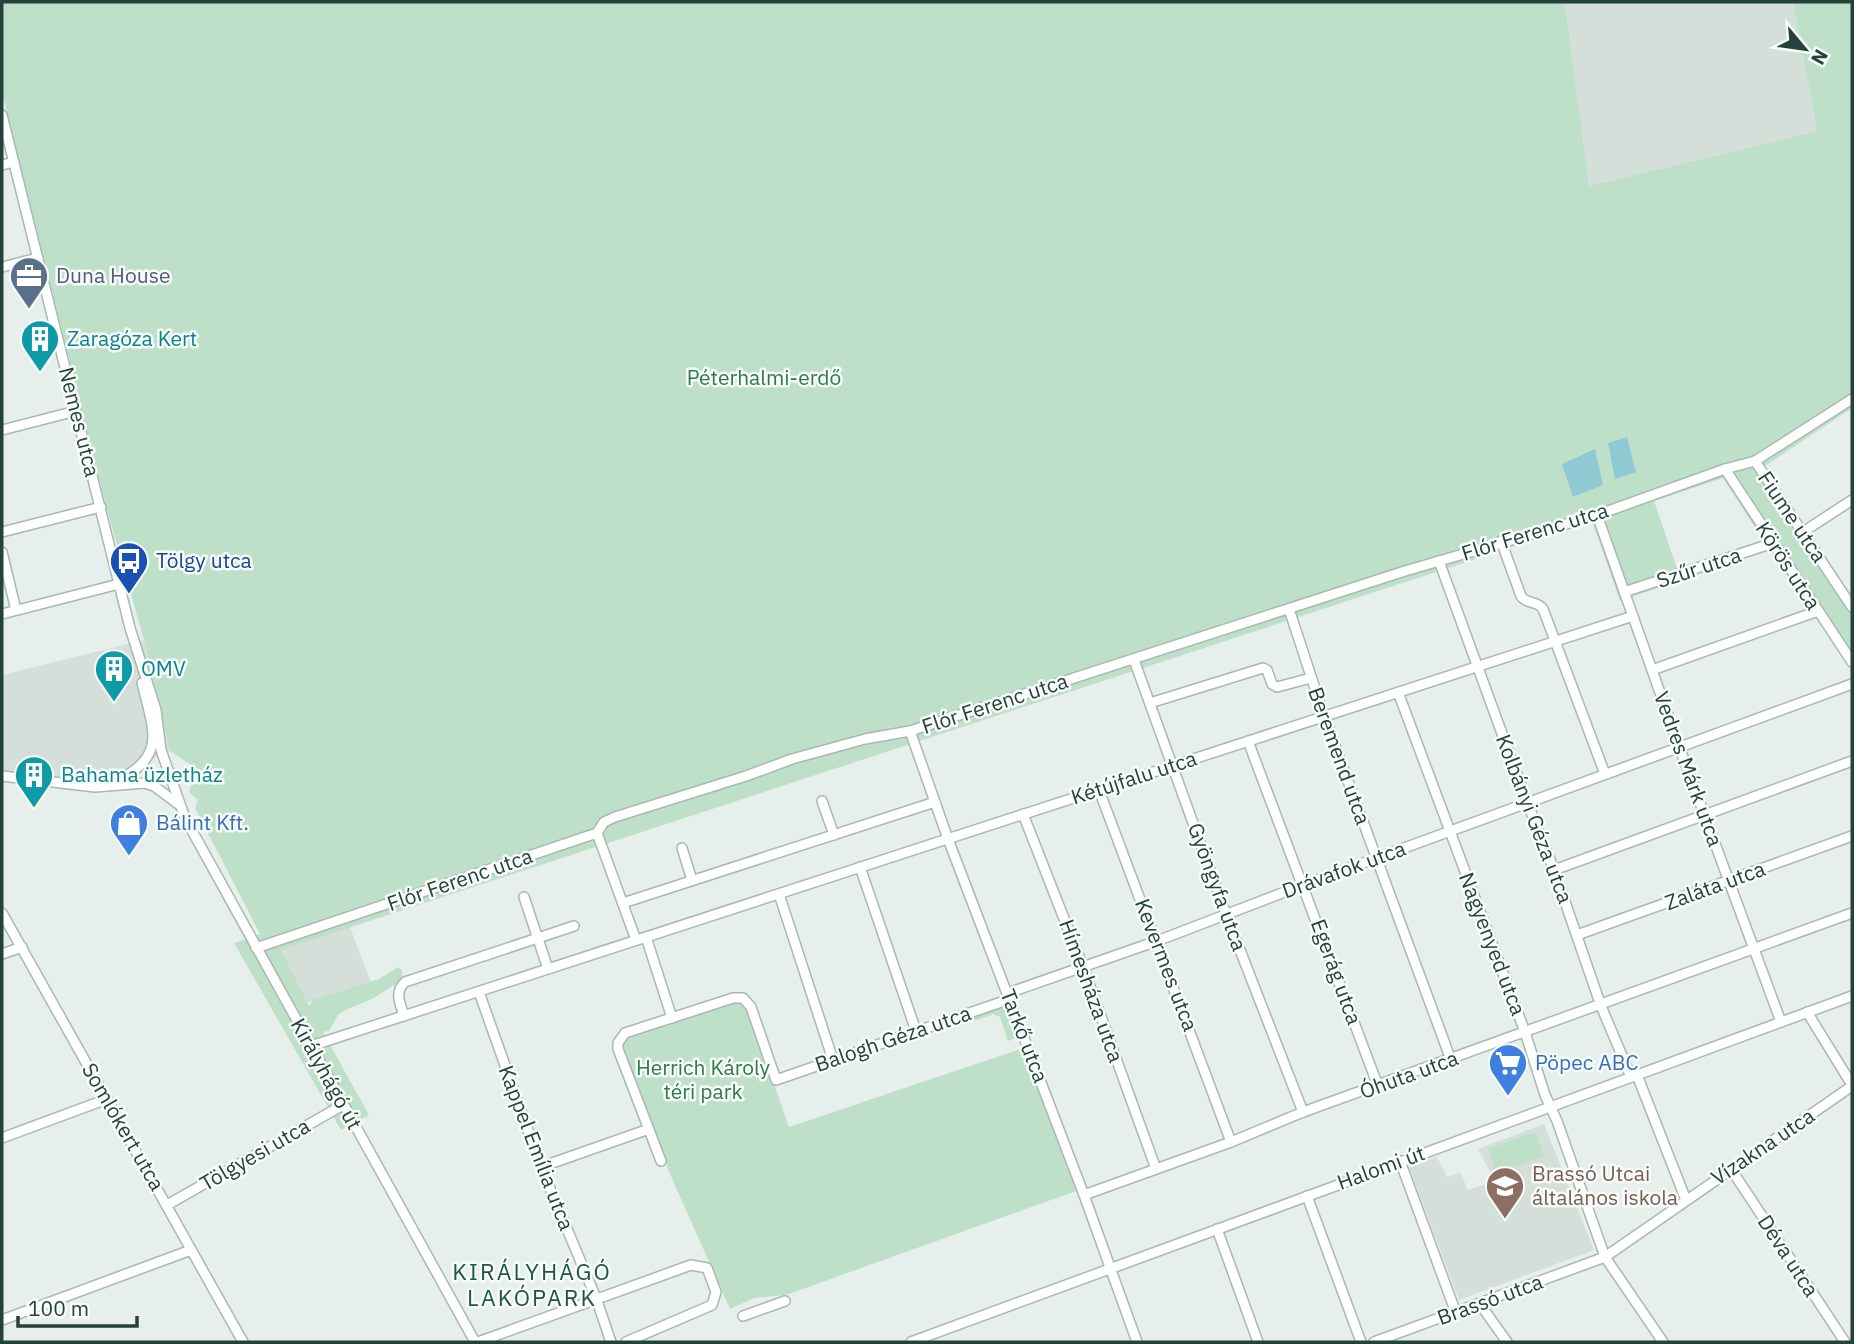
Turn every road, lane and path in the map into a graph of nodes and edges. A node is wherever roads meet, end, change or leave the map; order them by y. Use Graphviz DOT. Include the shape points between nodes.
graph roads {
  1 [pos="2,115"];
  2 [pos="14,162"];
  3 [pos="2,165"];
  4 [pos="38,258"];
  5 [pos="2,267"];
  6 [pos="1852,399"];
  7 [pos="76,411"];
  8 [pos="2,430"];
  9 [pos="1755,461"];
  10 [pos="1725,469"];
  11 [pos="1852,500"];
  12 [pos="102,507"];
  13 [pos="1597,515"];
  14 [pos="2,532"];
  15 [pos="1803,532"];
  16 [pos="1501,541"];
  17 [pos="1773,543"];
  18 [pos="2,552"];
  19 [pos="1439,561"];
  20 [pos="119,584"];
  21 [pos="1624,592"];
  22 [pos="1849,593"];
  23 [pos="1852,607"];
  24 [pos="1289,609"];
  25 [pos="16,610"];
  26 [pos="1818,611"];
  27 [pos="2,614"];
  28 [pos="1633,616"];
  29 [pos="1555,641"];
  30 [pos="136,647"];
  31 [pos="1134,660"];
  32 [pos="1852,662"];
  33 [pos="1476,667"];
  34 [pos="1652,670"];
  35 [pos="1311,678"];
  36 [pos="1852,684"];
  37 [pos="1398,692"];
  38 [pos="1150,703"];
  39 [pos="1324,716"];
  40 [pos="910,731"];
  41 [pos="1248,741"];
  42 [pos="1679,749"];
  43 [pos="1852,761"];
  44 [pos="144,762"];
  45 [pos="1173,765"];
  46 [pos="168,768"];
  47 [pos="1605,774"];
  48 [pos="2,776"];
  49 [pos="150,784"];
  50 [pos="104,787"];
  51 [pos="1099,790"];
  52 [pos="822,800"];
  53 [pos="935,802"];
  54 [pos="1527,802"];
  55 [pos="179,806"];
  56 [pos="1023,814"];
  57 [pos="1705,816"];
  58 [pos="1449,831"];
  59 [pos="597,833"];
  60 [pos="834,835"];
  61 [pos="1852,836"];
  62 [pos="948,839"];
  63 [pos="682,848"];
  64 [pos="1376,858"];
  65 [pos="860,867"];
  66 [pos="1554,870"];
  67 [pos="692,880"];
  68 [pos="1730,881"];
  69 [pos="1303,885"];
  70 [pos="779,894"];
  71 [pos="524,897"];
  72 [pos="623,902"];
  73 [pos="2,913"];
  74 [pos="1852,913"];
  75 [pos="1226,914"];
  76 [pos="574,926"];
  77 [pos="1577,935"];
  78 [pos="646,937"];
  79 [pos="538,938"];
  80 [pos="636,940"];
  81 [pos="1157,941"];
  82 [pos="23,947"];
  83 [pos="256,948"];
  84 [pos="1754,948"];
  85 [pos="2,954"];
  86 [pos="1083,967"];
  87 [pos="548,969"];
  88 [pos="479,992"];
  89 [pos="1009,996"];
  90 [pos="1852,996"];
  91 [pos="1601,1006"];
  92 [pos="1807,1013"];
  93 [pos="404,1016"];
  94 [pos="672,1018"];
  95 [pos="1781,1022"];
  96 [pos="916,1031"];
  97 [pos="1525,1032"];
  98 [pos="311,1046"];
  99 [pos="833,1060"];
  100 [pos="1451,1060"];
  101 [pos="1634,1076"];
  102 [pos="1378,1086"];
  103 [pos="1852,1086"];
  104 [pos="107,1099"];
  105 [pos="343,1105"];
  106 [pos="1551,1107"];
  107 [pos="1303,1112"];
  108 [pos="649,1129"];
  109 [pos="2,1138"];
  110 [pos="1231,1142"];
  111 [pos="661,1161"];
  112 [pos="1400,1161"];
  113 [pos="541,1167"];
  114 [pos="1156,1169"];
  115 [pos="1731,1169"];
  116 [pos="1084,1195"];
  117 [pos="1307,1196"];
  118 [pos="1686,1200"];
  119 [pos="167,1205"];
  120 [pos="1217,1229"];
  121 [pos="191,1250"];
  122 [pos="1605,1257"];
  123 [pos="1109,1269"];
  124 [pos="596,1298"];
  125 [pos="785,1301"];
  126 [pos="1480,1304"];
  127 [pos="1456,1313"];
  128 [pos="743,1316"];
  129 [pos="2,1320"];
  130 [pos="243,1342"];
  131 [pos="477,1342"];
  132 [pos="611,1342"];
  133 [pos="626,1342"];
  134 [pos="911,1342"];
  135 [pos="1137,1342"];
  136 [pos="1258,1342"];
  137 [pos="1361,1342"];
  138 [pos="1374,1342"];
  139 [pos="1507,1342"];
  140 [pos="1663,1342"];
  141 [pos="1845,1342"];
  1 -- 2 [label="street, Nemes utca"];
  2 -- 3 [label="street"];
  2 -- 4 [label="street, Nemes utca"];
  4 -- 5 [label="street"];
  4 -- 7 [label="street, Nemes utca"];
  6 -- 9 [label="street, Flór Ferenc utca"];
  7 -- 8 [label="street"];
  7 -- 12 [label="street, Nemes utca"];
  9 -- 10 [label="street, Flór Ferenc utca"];
  9 -- 15 [label="street, Fiume utca"];
  10 -- 13 [label="street, Flór Ferenc utca"];
  10 -- 17 [label="street, Körös utca"];
  11 -- 15 [label="street"];
  12 -- 14 [label="street"];
  12 -- 20 [label="street, Nemes utca"];
  13 -- 16 [label="street, Flór Ferenc utca"];
  13 -- 21 [label="street, Vedres Márk utca"];
  15 -- 22 [label="street, Fiume utca"];
  16 -- 19 [label="street, Flór Ferenc utca"];
  16 -- 29 [label="street" via="1521,596 1542,607"];
  17 -- 21 [label="street, Szűr utca"];
  17 -- 26 [label="street, Körös utca"];
  18 -- 25 [label="street"];
  19 -- 24 [label="street, Flór Ferenc utca"];
  19 -- 33 [label="street, Kolbányi Géza utca"];
  20 -- 25 [label="street"];
  20 -- 30 [label="street, Nemes utca"];
  21 -- 28 [label="street, Vedres Márk utca"];
  22 -- 23 [label="street, Fiume utca"];
  24 -- 31 [label="street, Flór Ferenc utca"];
  24 -- 35 [label="street, Beremend utca"];
  25 -- 27 [label="street"];
  26 -- 32 [label="street, Körös utca"];
  26 -- 34 [label="street"];
  28 -- 29 [label="street, Kétújfalu utca"];
  28 -- 34 [label="street, Vedres Márk utca"];
  29 -- 33 [label="street, Kétújfalu utca"];
  29 -- 47 [label="street"];
  30 -- 44 [label="street, Nemes utca" via="153,728 152,748"];
  30 -- 46 [label="street, Nemes utca"];
  31 -- 38 [label="street, Gyöngyfa utca"];
  31 -- 40 [label="street, Flór Ferenc utca"];
  33 -- 37 [label="street, Kétújfalu utca"];
  33 -- 54 [label="street, Kolbányi Géza utca"];
  34 -- 42 [label="street, Vedres Márk utca"];
  35 -- 38 [label="street" via="1277,687 1263,668"];
  35 -- 39 [label="street, Beremend utca"];
  36 -- 42 [label="street, Drávafok utca"];
  37 -- 39 [label="street, Kétújfalu utca"];
  37 -- 58 [label="street, Nagyenyed utca"];
  38 -- 45 [label="street, Gyöngyfa utca"];
  39 -- 41 [label="street, Kétújfalu utca"];
  39 -- 64 [label="street, Beremend utca"];
  40 -- 53 [label="street, Tarkő utca"];
  40 -- 59 [label="street, Flór Ferenc utca" via="864,739 615,817 604,822"];
  41 -- 45 [label="street, Kétújfalu utca"];
  41 -- 69 [label="street, Egerág utca"];
  42 -- 47 [label="street, Drávafok utca"];
  42 -- 57 [label="street, Vedres Márk utca"];
  43 -- 57 [label="street"];
  44 -- 46 [label="street" via="160,757"];
  44 -- 49 [label="street" via="140,774"];
  44 -- 50 [label="street"];
  45 -- 51 [label="street, Kétújfalu utca"];
  45 -- 75 [label="street, Gyöngyfa utca"];
  46 -- 49 [label="street" via="164,782"];
  46 -- 55 [label="street, Királyhágó út"];
  47 -- 54 [label="street, Drávafok utca"];
  48 -- 50 [label="street"];
  49 -- 50 [label="street"];
  49 -- 55 [label="street, Királyhágó út"];
  51 -- 56 [label="street, Kétújfalu utca"];
  51 -- 81 [label="street, Kevermes utca"];
  52 -- 60 [label="street"];
  53 -- 60 [label="street"];
  53 -- 62 [label="street, Tarkő utca"];
  54 -- 58 [label="street, Drávafok utca"];
  54 -- 66 [label="street, Kolbányi Géza utca"];
  55 -- 83 [label="street, Királyhágó út"];
  56 -- 62 [label="street, Kétújfalu utca"];
  56 -- 86 [label="street, Hímesháza utca"];
  57 -- 66 [label="street"];
  57 -- 68 [label="street, Vedres Márk utca"];
  58 -- 64 [label="street, Drávafok utca"];
  58 -- 97 [label="street, Nagyenyed utca"];
  59 -- 72 [label="street"];
  59 -- 83 [label="street, Flór Ferenc utca"];
  60 -- 67 [label="street"];
  61 -- 68 [label="street, Zaláta utca"];
  62 -- 65 [label="street, Kétújfalu utca"];
  62 -- 89 [label="street, Tarkő utca"];
  63 -- 67 [label="street"];
  64 -- 69 [label="street, Drávafok utca"];
  64 -- 100 [label="street, Beremend utca"];
  65 -- 70 [label="street, Kétújfalu utca"];
  65 -- 96 [label="street"];
  66 -- 77 [label="street, Kolbányi Géza utca"];
  67 -- 72 [label="street"];
  68 -- 77 [label="street, Zaláta utca"];
  68 -- 84 [label="street, Vedres Márk utca"];
  69 -- 75 [label="street, Drávafok utca"];
  69 -- 102 [label="street, Egerág utca"];
  70 -- 78 [label="street, Kétújfalu utca"];
  70 -- 99 [label="street"];
  71 -- 79 [label="street"];
  72 -- 80 [label="street"];
  73 -- 82 [label="street, Somlókert utca"];
  74 -- 84 [label="street, Óhuta utca"];
  75 -- 81 [label="street, Drávafok utca"];
  75 -- 107 [label="street, Gyöngyfa utca"];
  76 -- 79 [label="street"];
  77 -- 91 [label="street, Kolbányi Géza utca"];
  78 -- 80 [label="street, Kétújfalu utca"];
  78 -- 94 [label="street"];
  79 -- 87 [label="street"];
  79 -- 93 [label="street" via="405,982 397,994"];
  80 -- 87 [label="street, Kétújfalu utca"];
  81 -- 86 [label="street, Drávafok utca"];
  81 -- 110 [label="street, Kevermes utca"];
  82 -- 85 [label="street"];
  82 -- 104 [label="street, Somlókert utca"];
  83 -- 98 [label="street, Királyhágó út"];
  84 -- 91 [label="street, Óhuta utca"];
  84 -- 95 [label="street, Vedres Márk utca"];
  86 -- 89 [label="street, Drávafok utca"];
  86 -- 114 [label="street, Hímesháza utca"];
  87 -- 88 [label="street, Kétújfalu utca"];
  88 -- 93 [label="street, Kétújfalu utca"];
  88 -- 113 [label="street, Kappel Emília utca"];
  89 -- 96 [label="street, Balogh Géza utca"];
  89 -- 116 [label="street, Tarkő utca"];
  90 -- 92 [label="street, Halomi út"];
  91 -- 97 [label="street, Óhuta utca"];
  91 -- 101 [label="street, Kolbányi Géza utca"];
  92 -- 95 [label="street, Halomi út"];
  92 -- 103 [label="street"];
  93 -- 98 [label="street, Kétújfalu utca"];
  94 -- 99 [label="street, Balogh Géza utca" via="743,998 751,1007 776,1080"];
  94 -- 108 [label="street" via="625,1033 618,1043"];
  95 -- 101 [label="street, Halomi út"];
  96 -- 99 [label="street, Balogh Géza utca"];
  97 -- 100 [label="street, Óhuta utca"];
  97 -- 106 [label="street, Nagyenyed utca"];
  98 -- 105 [label="street, Királyhágó út"];
  100 -- 102 [label="street, Óhuta utca"];
  101 -- 106 [label="street, Halomi út"];
  101 -- 118 [label="street, Kolbányi Géza utca"];
  102 -- 107 [label="street, Óhuta utca"];
  103 -- 115 [label="street, Vízakna utca"];
  104 -- 109 [label="street"];
  104 -- 119 [label="street, Somlókert utca"];
  105 -- 119 [label="street, Tölgyesi utca"];
  105 -- 131 [label="street, Királyhágó út"];
  106 -- 112 [label="street, Halomi út"];
  106 -- 122 [label="street, Nagyenyed utca"];
  107 -- 110 [label="street, Óhuta utca"];
  108 -- 111 [label="street"];
  108 -- 113 [label="street"];
  110 -- 114 [label="street, Óhuta utca"];
  112 -- 117 [label="street, Halomi út"];
  112 -- 127 [label="street"];
  113 -- 124 [label="street, Kappel Emília utca"];
  114 -- 116 [label="street, Óhuta utca"];
  115 -- 118 [label="street, Vízakna utca"];
  115 -- 141 [label="street, Déva utca"];
  116 -- 123 [label="street, Tarkő utca"];
  117 -- 120 [label="street, Halomi út"];
  117 -- 137 [label="street"];
  118 -- 122 [label="street, Vízakna utca"];
  119 -- 121 [label="street, Somlókert utca"];
  120 -- 123 [label="street, Halomi út"];
  120 -- 136 [label="street"];
  121 -- 129 [label="street"];
  121 -- 130 [label="street, Somlókert utca"];
  122 -- 126 [label="street, Brassó utca"];
  122 -- 140 [label="street, Nagyenyed utca"];
  123 -- 134 [label="street, Halomi út"];
  123 -- 135 [label="street, Tarkő utca"];
  124 -- 131 [label="street"];
  124 -- 132 [label="street, Kappel Emília utca"];
  124 -- 133 [label="street" via="691,1265 707,1268 716,1292 712,1305"];
  125 -- 128 [label="street"];
  126 -- 127 [label="street, Brassó utca"];
  126 -- 139 [label="street"];
  127 -- 138 [label="street, Brassó utca"];
}
